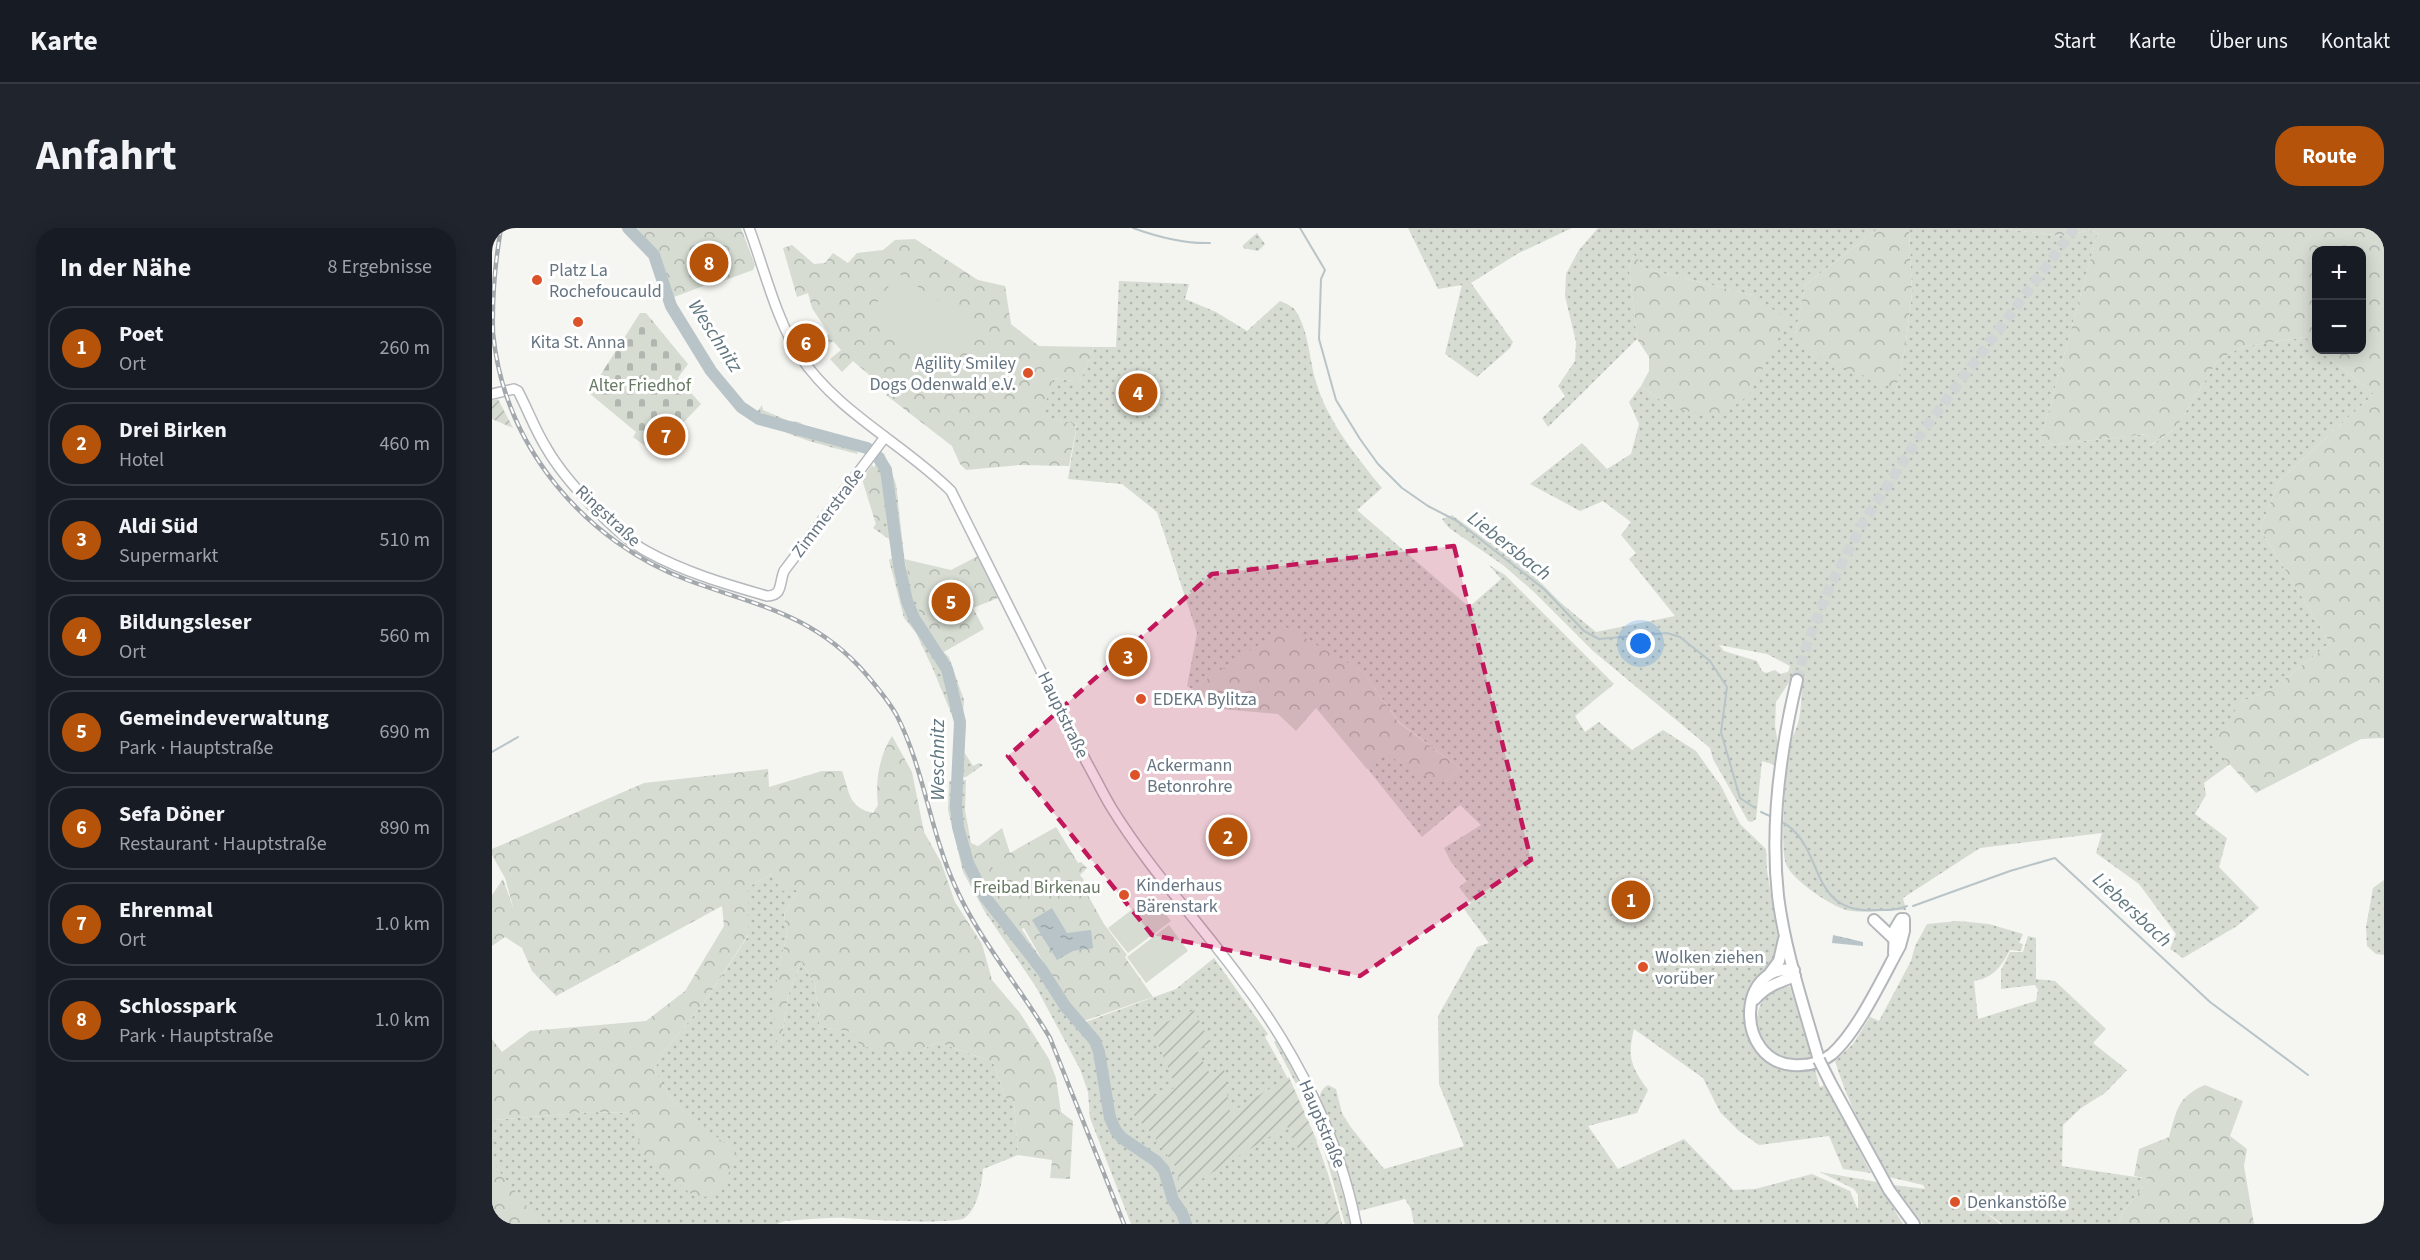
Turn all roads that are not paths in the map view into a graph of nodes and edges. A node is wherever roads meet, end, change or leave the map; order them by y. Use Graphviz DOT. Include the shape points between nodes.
graph roads {
  1 [pos="749,228"];
  2 [pos="492,394"];
  3 [pos="885,437"];
  4 [pos="779,592"];
  5 [pos="1797,680"];
  6 [pos="1874,920"];
  7 [pos="1785,933"];
  8 [pos="1894,939"];
  9 [pos="1892,960"];
  10 [pos="1770,973"];
  11 [pos="1794,973"];
  12 [pos="1752,1003"];
  13 [pos="1356,1224"];
  14 [pos="1914,1224"];
  1 -- 3 [label="main road, Hauptstraße" via="786,328 801,357 845,404"];
  2 -- 4 [label="main road, Ringstraße" via="517,390 542,441 570,481 635,543 710,579 767,596"];
  3 -- 4 [label="main road, Zimmerstraße" via="784,571"];
  3 -- 13 [label="main road, Hauptstraße" via="951,492 1111,807 1245,983 1278,1034 1319,1110 1344,1176"];
  5 -- 7 [label="main road" via="1780,760 1775,835"];
  6 -- 8 [label="main road"];
  7 -- 10 [label="main road" via="1781,955"];
  7 -- 11 [label="main road"];
  8 -- 9 [label="main road"];
  8 -- 9 [label="main road" via="1902,919 1902,938"];
  9 -- 12 [label="main road" via="1842,1044 1816,1063 1789,1065 1760,1048 1750,1022"];
  10 -- 11 [label="main road" via="1782,969"];
  10 -- 12 [label="main road" via="1755,991"];
  11 -- 12 [label="main road" via="1763,990"];
  11 -- 14 [label="main road, bridge" via="1819,1060 1857,1135"];
}
